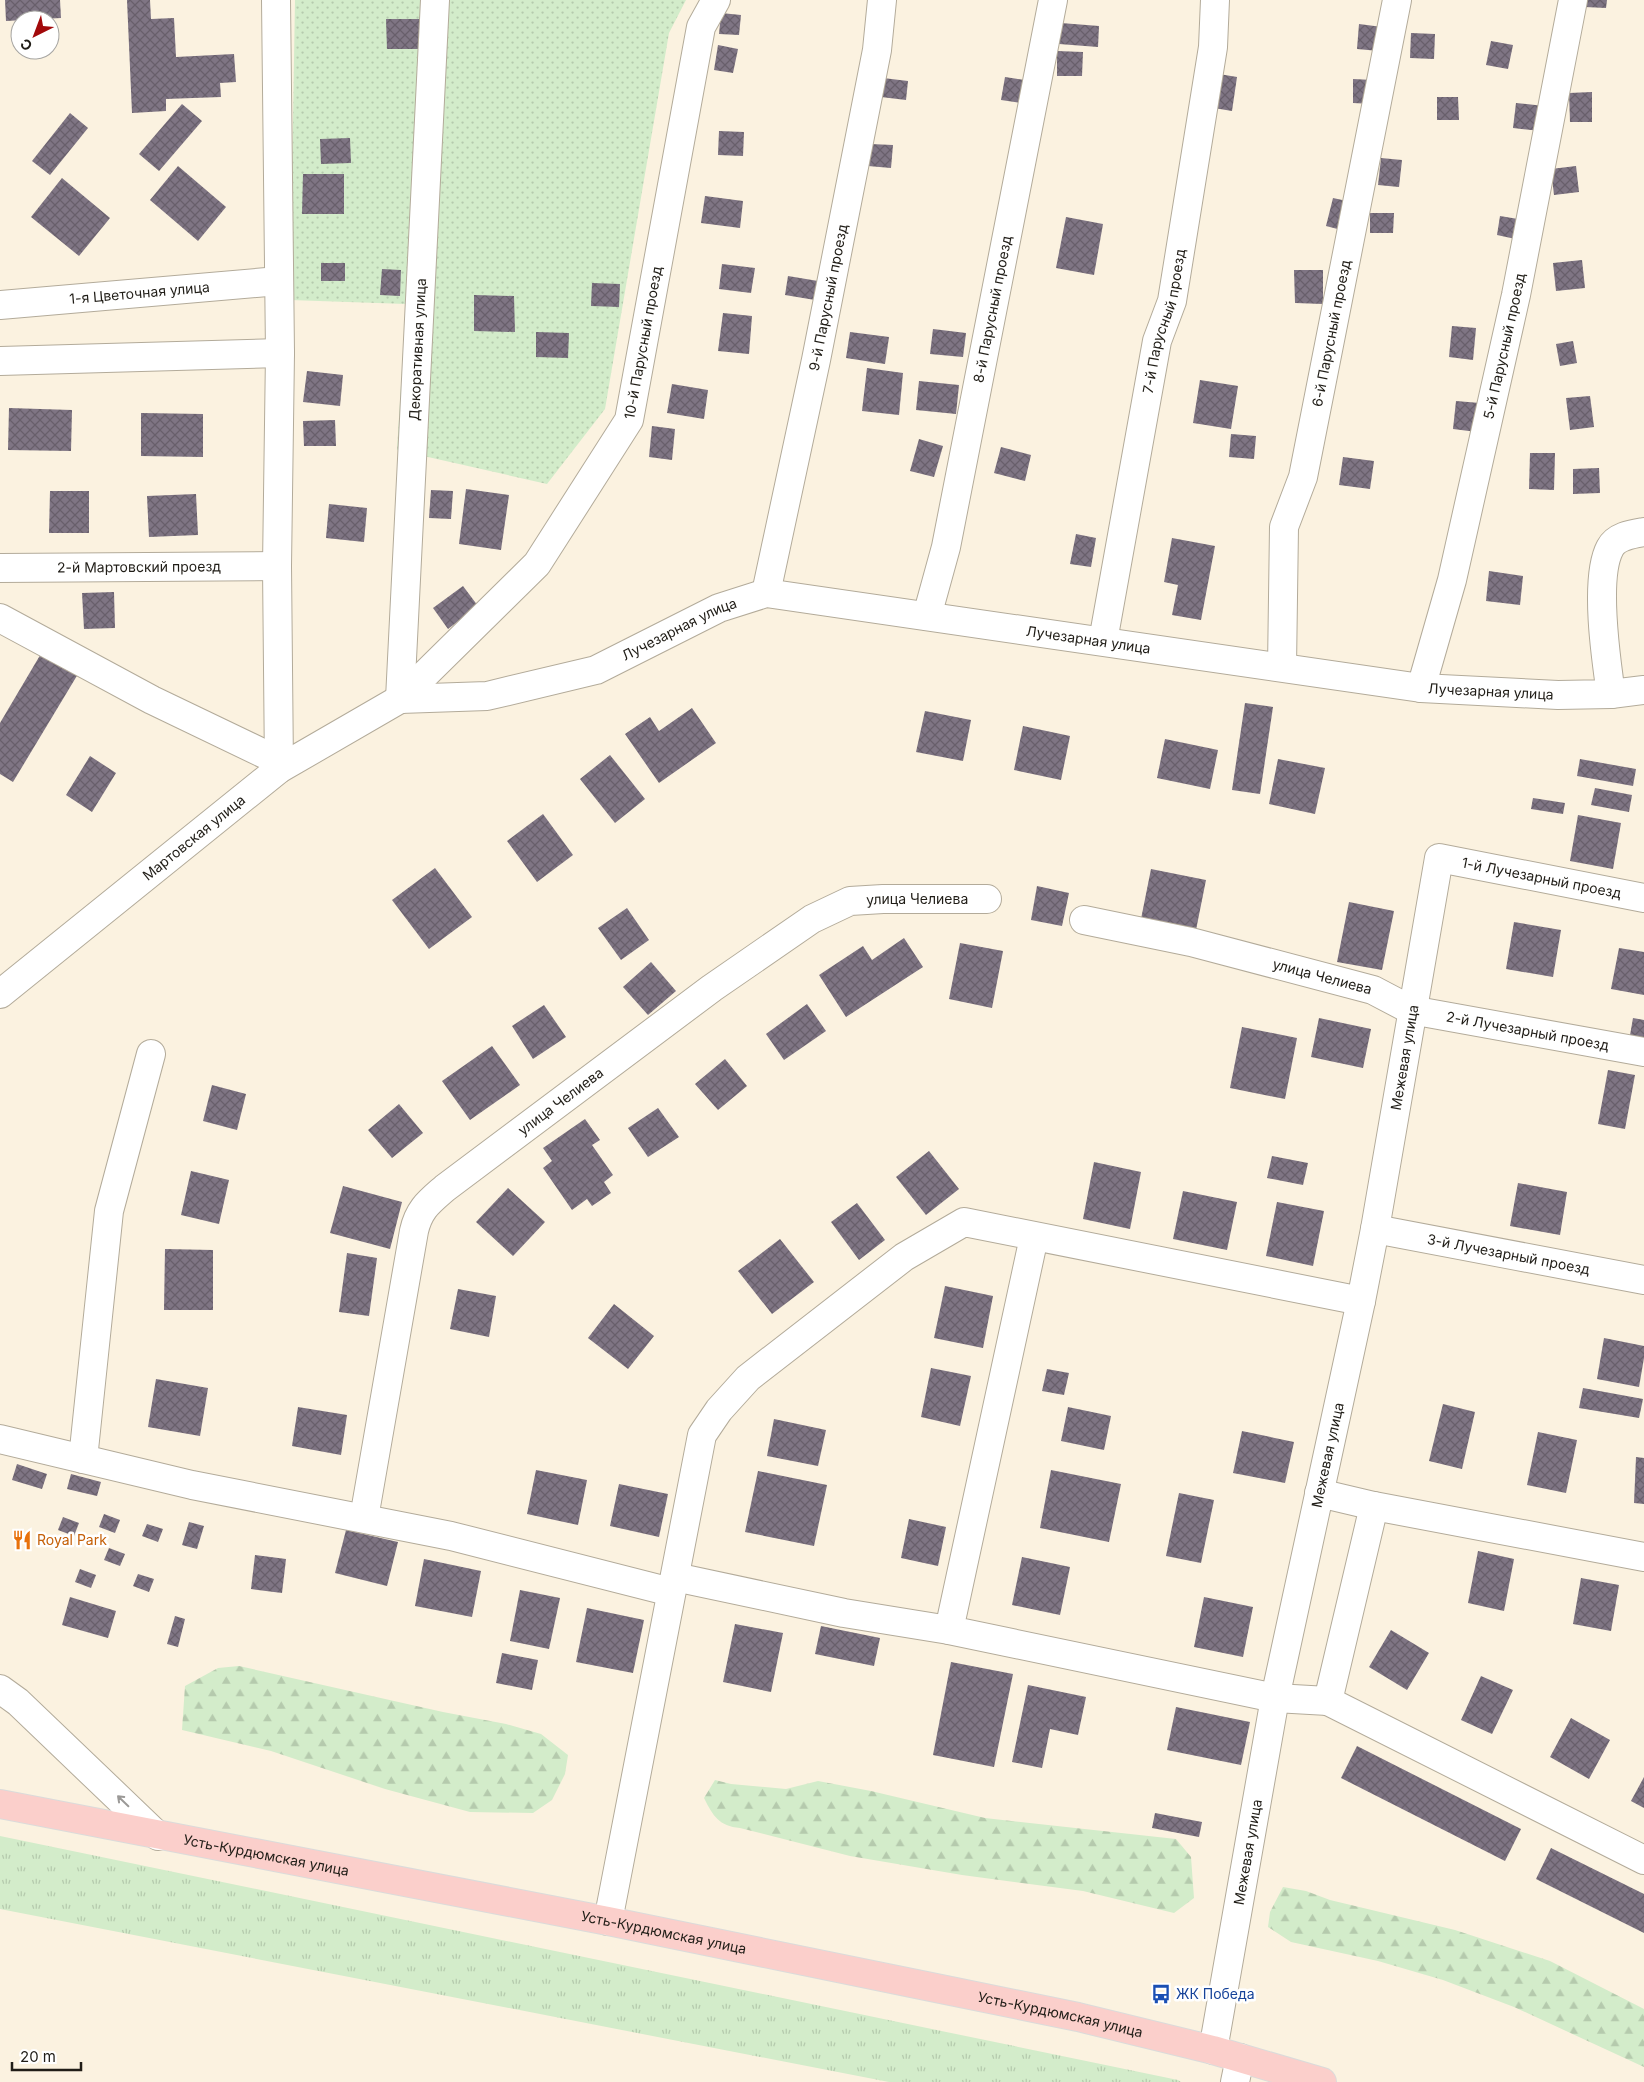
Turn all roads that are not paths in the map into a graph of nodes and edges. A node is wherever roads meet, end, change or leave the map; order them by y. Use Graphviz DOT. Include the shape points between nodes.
graph roads {
  1 [pos="276,0"];
  2 [pos="435,0"];
  3 [pos="716,0"];
  4 [pos="882,0"];
  5 [pos="1052,0"];
  6 [pos="1215,0"];
  7 [pos="1397,0"];
  8 [pos="1573,0"];
  9 [pos="279,282"];
  10 [pos="0,306"];
  11 [pos="280,353"];
  12 [pos="0,361"];
  13 [pos="1644,532"];
  14 [pos="277,566"];
  15 [pos="0,568"];
  16 [pos="766,593"];
  17 [pos="927,616"];
  18 [pos="0,618"];
  19 [pos="1103,641"];
  20 [pos="1282,667"];
  21 [pos="1421,688"];
  22 [pos="1644,690"];
  23 [pos="1611,694"];
  24 [pos="400,700"];
  25 [pos="279,765"];
  26 [pos="1438,858"];
  27 [pos="1644,898"];
  28 [pos="987,899"];
  29 [pos="1084,920"];
  30 [pos="0,994"];
  31 [pos="1411,1010"];
  32 [pos="1644,1052"];
  33 [pos="151,1054"];
  34 [pos="1375,1228"];
  35 [pos="1034,1237"];
  36 [pos="1644,1280"];
  37 [pos="1361,1301"];
  38 [pos="0,1438"];
  39 [pos="83,1459"];
  40 [pos="1319,1493"];
  41 [pos="1374,1506"];
  42 [pos="364,1518"];
  43 [pos="1644,1557"];
  44 [pos="673,1585"];
  45 [pos="949,1630"];
  46 [pos="0,1689"];
  47 [pos="1275,1698"];
  48 [pos="1328,1700"];
  49 [pos="0,1804"];
  50 [pos="158,1836"];
  51 [pos="1644,1860"];
  52 [pos="608,1921"];
  53 [pos="1213,2050"];
  54 [pos="1238,2070"];
  55 [pos="1322,2082"];
  1 -- 9 [label="street"];
  2 -- 24 [label="street, Декоративная улица"];
  3 -- 24 [label="street, 10-й Парусный проезд" via="701,27 628,420 537,564"];
  4 -- 16 [label="street, 9-й Парусный проезд" via="875,60"];
  5 -- 17 [label="street, 8-й Парусный проезд" via="946,547"];
  6 -- 19 [label="street, 7-й Парусный проезд" via="1213,47 1172,301 1157,341"];
  7 -- 20 [label="street, 6-й Парусный проезд" via="1303,476 1284,527"];
  8 -- 21 [label="street, 5-й Парусный проезд" via="1516,295 1452,580"];
  9 -- 10 [label="street, 1-я Цветочная улица"];
  9 -- 11 [label="street"];
  11 -- 12 [label="street"];
  11 -- 14 [label="street"];
  13 -- 23 [label="street" via="1626,535 1611,546 1604,567 1604,650"];
  14 -- 15 [label="street, 2-й Мартовский проезд"];
  14 -- 25 [label="street"];
  16 -- 17 [label="street, Лучезарная улица"];
  16 -- 24 [label="street, Лучезарная улица" via="719,608 596,670 487,696"];
  17 -- 19 [label="street, Лучезарная улица"];
  18 -- 25 [label="street"];
  19 -- 20 [label="street, Лучезарная улица"];
  20 -- 21 [label="street, Лучезарная улица"];
  21 -- 23 [label="street, Лучезарная улица" via="1558,695"];
  22 -- 23 [label="street, Лучезарная улица"];
  24 -- 25 [label="street, Мартовская улица"];
  25 -- 30 [label="street, Мартовская улица"];
  26 -- 27 [label="street, 1-й Лучезарный проезд"];
  26 -- 31 [label="street, Межевая улица"];
  28 -- 42 [label="street, улица Челиева" via="850,901 812,919 712,988 426,1204 417,1216 414,1231"];
  29 -- 31 [label="street, улица Челиева" via="1191,942 1373,990"];
  31 -- 32 [label="street, 2-й Лучезарный проезд"];
  31 -- 34 [label="street, Межевая улица"];
  33 -- 39 [label="street" via="109,1211"];
  34 -- 36 [label="street, 3-й Лучезарный проезд"];
  34 -- 37 [label="street, Межевая улица"];
  35 -- 37 [label="street"];
  35 -- 44 [label="street" via="964,1222 904,1257 748,1378 702,1435"];
  35 -- 45 [label="street"];
  37 -- 40 [label="street, Межевая улица"];
  38 -- 39 [label="street"];
  39 -- 42 [label="street" via="192,1485"];
  40 -- 41 [label="street"];
  40 -- 47 [label="street, Межевая улица"];
  41 -- 43 [label="street"];
  41 -- 48 [label="street"];
  42 -- 44 [label="street"];
  44 -- 45 [label="street"];
  44 -- 52 [label="street"];
  45 -- 47 [label="street"];
  50 -- 46 [label="street, one-way" via="18,1702"];
  47 -- 48 [label="street"];
  47 -- 53 [label="street, Межевая улица"];
  48 -- 51 [label="street"];
  49 -- 50 [label="main road, Усть-Курдюмская улица"];
  50 -- 52 [label="main road, Усть-Курдюмская улица"];
  52 -- 53 [label="main road, Усть-Курдюмская улица" via="1078,2017"];
  53 -- 54 [label="main road, Усть-Курдюмская улица"];
  54 -- 55 [label="main road, Усть-Курдюмская улица"];
}
